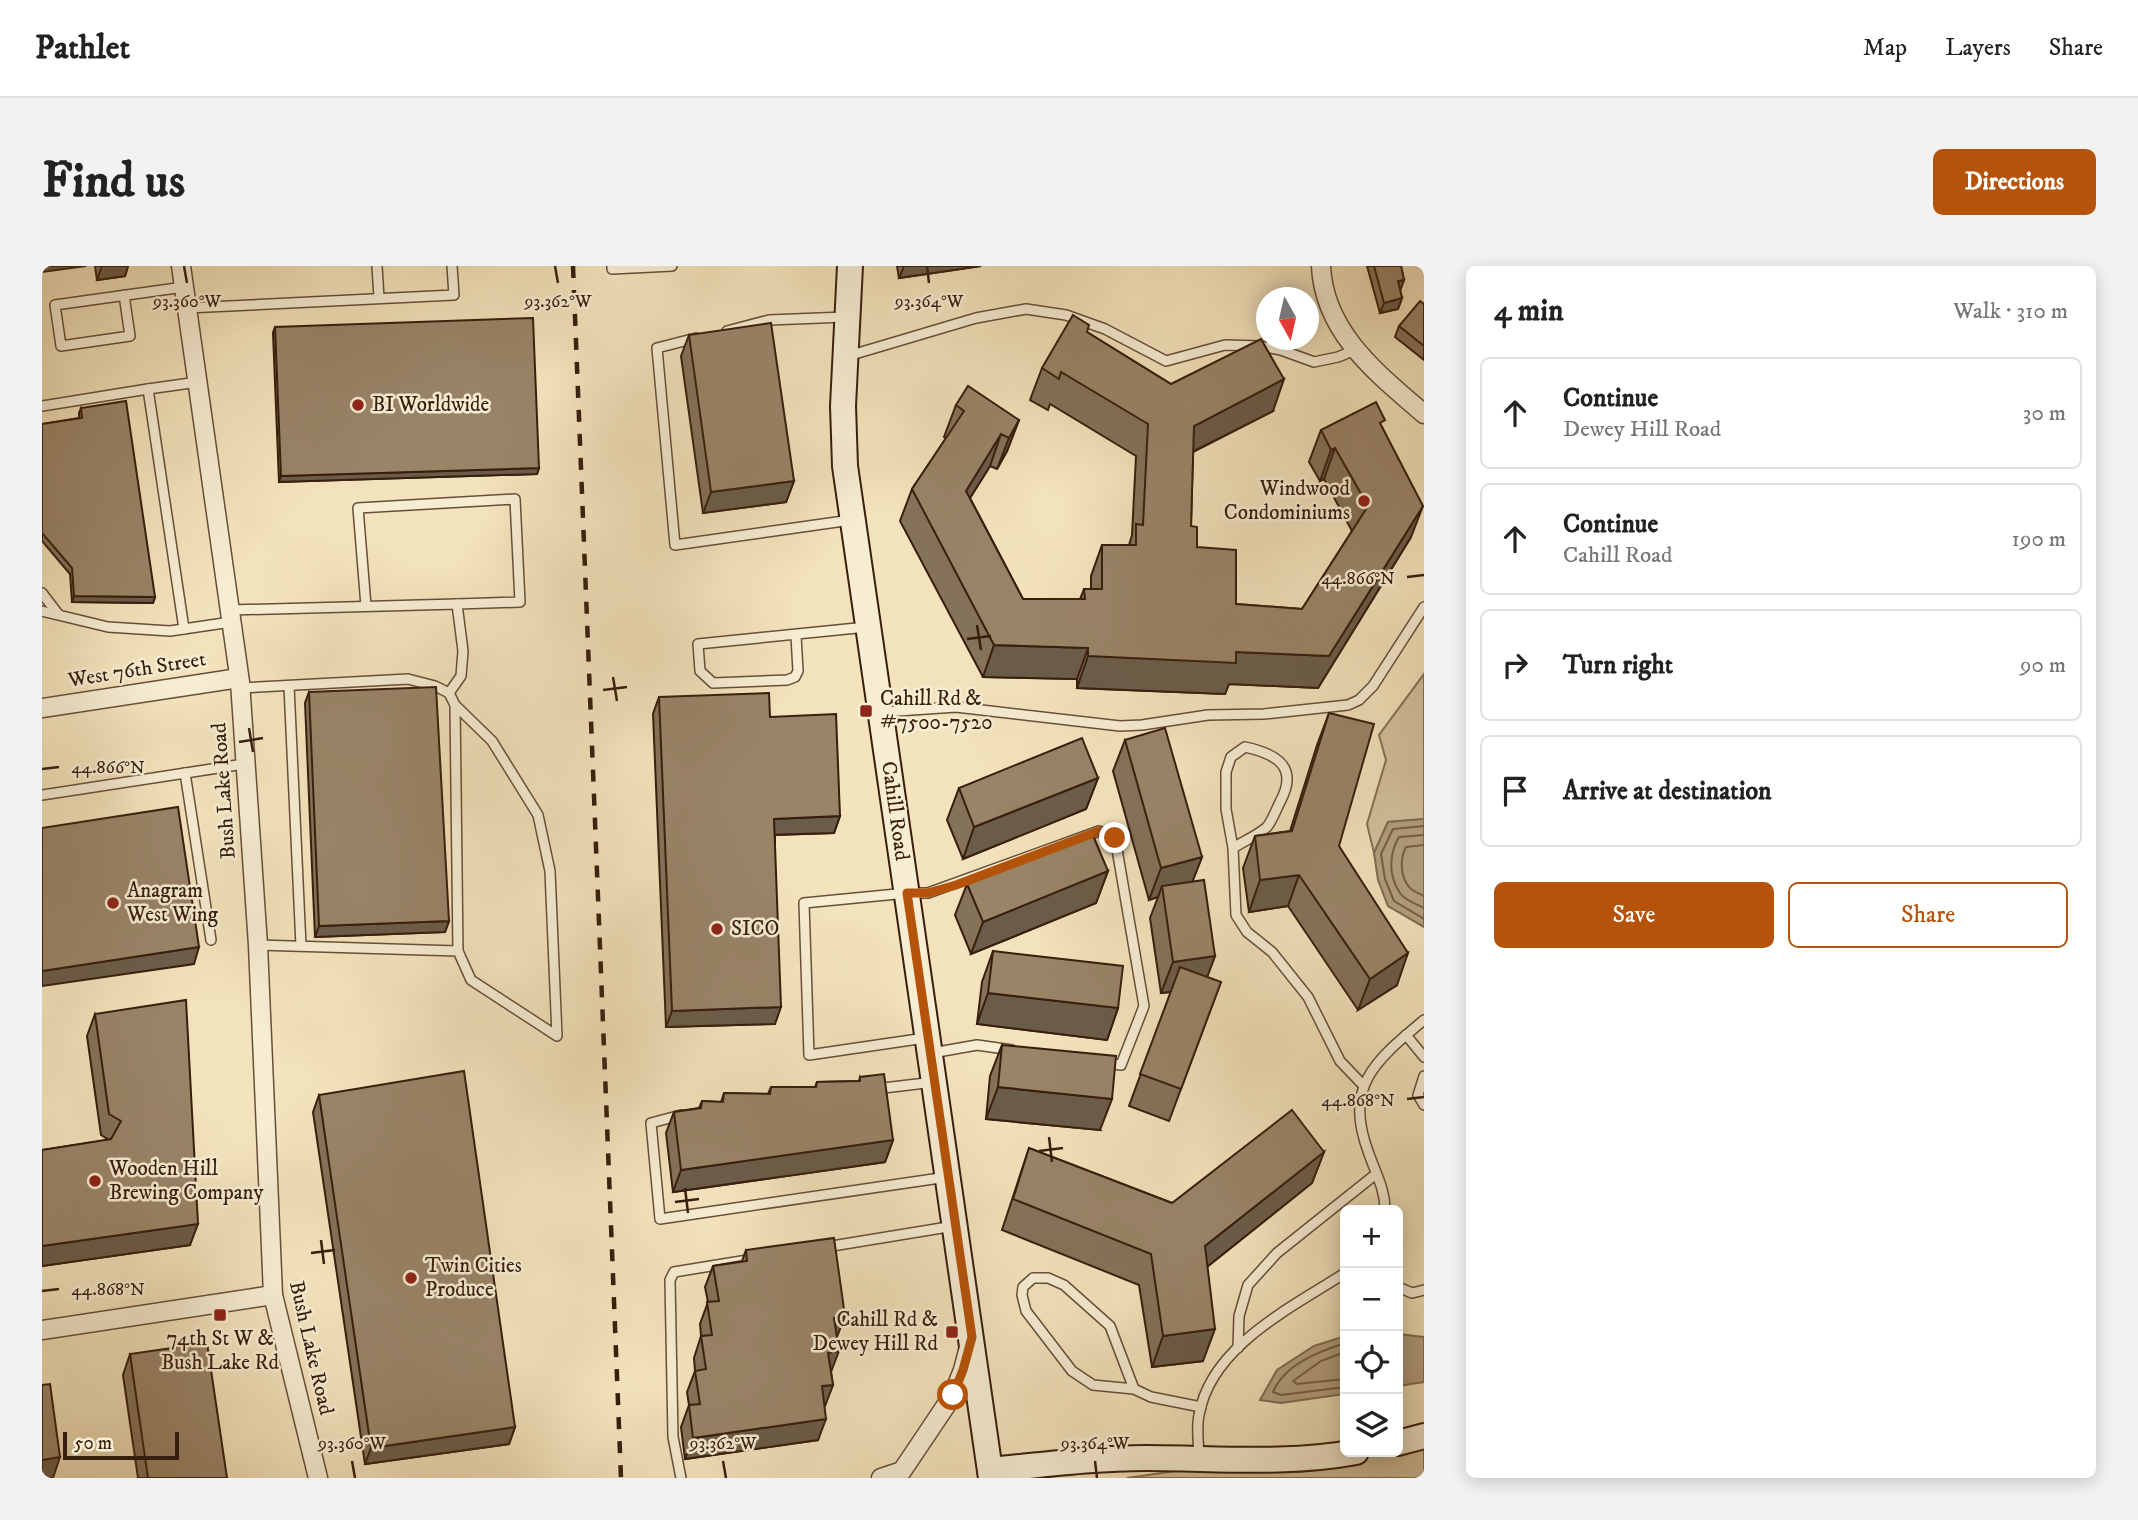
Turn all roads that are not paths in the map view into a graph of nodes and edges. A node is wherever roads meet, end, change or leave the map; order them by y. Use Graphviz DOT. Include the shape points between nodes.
graph roads {
  1 [pos="181,266"];
  2 [pos="377,266"];
  3 [pos="452,266"];
  4 [pos="612,266"];
  5 [pos="672,266"];
  6 [pos="849,266"];
  7 [pos="1321,266"];
  8 [pos="184,287"];
  9 [pos="124,295"];
  10 [pos="379,298"];
  11 [pos="187,308"];
  12 [pos="847,317"];
  13 [pos="719,333"];
  14 [pos="706,336"];
  15 [pos="1354,350"];
  16 [pos="845,357"];
  17 [pos="198,382"];
  18 [pos="148,389"];
  19 [pos="42,406"];
  20 [pos="1424,414"];
  21 [pos="853,519"];
  22 [pos="42,593"];
  23 [pos="457,604"];
  24 [pos="366,607"];
  25 [pos="1424,607"];
  26 [pos="42,611"];
  27 [pos="58,614"];
  28 [pos="231,616"];
  29 [pos="869,627"];
  30 [pos="184,629"];
  31 [pos="796,636"];
  32 [pos="240,683"];
  33 [pos="289,686"];
  34 [pos="449,693"];
  35 [pos="455,705"];
  36 [pos="42,708"];
  37 [pos="881,712"];
  38 [pos="244,764"];
  39 [pos="185,773"];
  40 [pos="42,795"];
  41 [pos="1233,848"];
  42 [pos="907,893"];
  43 [pos="211,940"];
  44 [pos="258,945"];
  45 [pos="301,946"];
  46 [pos="457,951"];
  47 [pos="1424,1020"];
  48 [pos="1406,1035"];
  49 [pos="929,1045"];
  50 [pos="1017,1051"];
  51 [pos="1424,1057"];
  52 [pos="1095,1062"];
  53 [pos="1424,1076"];
  54 [pos="935,1082"];
  55 [pos="1362,1084"];
  56 [pos="865,1090"];
  57 [pos="1424,1105"];
  58 [pos="687,1113"];
  59 [pos="1376,1174"];
  60 [pos="948,1177"];
  61 [pos="1385,1205"];
  62 [pos="956,1226"];
  63 [pos="819,1248"];
  64 [pos="768,1256"];
  65 [pos="1340,1276"];
  66 [pos="1403,1289"];
  67 [pos="1424,1290"];
  68 [pos="273,1295"];
  69 [pos="42,1330"];
  70 [pos="972,1337"];
  71 [pos="1238,1348"];
  72 [pos="1134,1389"];
  73 [pos="1201,1406"];
  74 [pos="1424,1436"];
  75 [pos="1403,1442"];
  76 [pos="1340,1454"];
  77 [pos="1199,1460"];
  78 [pos="990,1474"];
  79 [pos="907,1475"];
  80 [pos="318,1478"];
  81 [pos="681,1478"];
  82 [pos="881,1478"];
  1 -- 8 [label="street, Bush Lake Road"];
  2 -- 10 [label="lane"];
  3 -- 10 [label="lane" via="454,295"];
  4 -- 5 [label="lane"];
  6 -- 12 [label="street, Cahill Road"];
  7 -- 15 [label="street" via="1328,302"];
  8 -- 9 [label="lane"];
  8 -- 11 [label="street, Bush Lake Road"];
  9 -- 9 [label="lane" via="55,305 61,346 130,336"];
  10 -- 11 [label="lane"];
  11 -- 17 [label="street, Bush Lake Road"];
  12 -- 13 [label="lane" via="769,320"];
  12 -- 16 [label="street, Cahill Road"];
  14 -- 21 [label="lane" via="657,348 675,545"];
  15 -- 16 [label="lane" via="1314,362 1261,346 1225,345 1166,361 1105,329 1066,315 1026,309 976,318"];
  15 -- 20 [label="street"];
  16 -- 21 [label="street, Cahill Road" via="845,466"];
  17 -- 18 [label="lane"];
  17 -- 28 [label="street, Bush Lake Road"];
  18 -- 19 [label="lane"];
  18 -- 30 [label="lane"];
  21 -- 29 [label="street, Cahill Road"];
  22 -- 27 [label="lane"];
  23 -- 24 [label="lane"];
  23 -- 24 [label="lane" via="520,602 515,499 358,508"];
  23 -- 34 [label="lane" via="461,676"];
  24 -- 28 [label="lane"];
  25 -- 37 [label="lane" via="1366,694 1348,705 1120,726 956,707"];
  26 -- 27 [label="lane"];
  27 -- 30 [label="lane" via="108,627"];
  28 -- 30 [label="lane"];
  28 -- 32 [label="street, Bush Lake Road"];
  29 -- 31 [label="lane"];
  29 -- 37 [label="street, Cahill Road"];
  31 -- 31 [label="lane" via="698,644 700,671 713,683 787,680 798,671"];
  32 -- 33 [label="lane"];
  32 -- 36 [label="street, West 76th Street"];
  32 -- 38 [label="street, Bush Lake Road"];
  33 -- 34 [label="lane" via="408,679"];
  33 -- 45 [label="lane"];
  34 -- 35 [label="lane"];
  35 -- 46 [label="lane"];
  35 -- 46 [label="lane" via="492,741 538,816 550,871 557,1037 471,980"];
  37 -- 42 [label="street, Cahill Road"];
  38 -- 39 [label="lane"];
  38 -- 44 [label="street, Bush Lake Road"];
  39 -- 40 [label="lane"];
  39 -- 43 [label="lane"];
  41 -- 41 [label="lane" via="1226,772 1231,757 1245,747 1264,751 1279,759 1286,771 1286,791 1268,826"];
  41 -- 55 [label="lane" via="1237,915 1247,932 1272,952 1308,997 1340,1061"];
  42 -- 49 [label="street, Cahill Road"];
  42 -- 49 [label="lane" via="804,902 809,1055"];
  42 -- 52 [label="lane" via="956,885 1099,831 1115,838 1144,1006 1121,1065"];
  44 -- 45 [label="lane"];
  44 -- 68 [label="street, Bush Lake Road"];
  45 -- 46 [label="lane"];
  47 -- 48 [label="lane"];
  48 -- 51 [label="lane"];
  48 -- 55 [label="lane" via="1383,1054"];
  49 -- 50 [label="lane"];
  49 -- 54 [label="street, Cahill Road"];
  53 -- 57 [label="lane" via="1418,1096"];
  54 -- 56 [label="lane"];
  54 -- 60 [label="street, Cahill Road"];
  55 -- 59 [label="lane" via="1359,1121"];
  58 -- 60 [label="lane" via="651,1123 660,1219"];
  59 -- 61 [label="lane"];
  59 -- 71 [label="lane" via="1277,1253 1248,1285 1239,1316"];
  60 -- 62 [label="street, Cahill Road"];
  62 -- 63 [label="lane"];
  62 -- 70 [label="street, Cahill Road"];
  64 -- 81 [label="lane" via="671,1276 673,1426"];
  65 -- 71 [label="lane" via="1255,1331"];
  66 -- 67 [label="lane"];
  68 -- 69 [label="street"];
  68 -- 80 [label="street, Bush Lake Road"];
  70 -- 78 [label="street, Cahill Road"];
  70 -- 79 [label="street" via="953,1395"];
  71 -- 73 [label="lane" via="1205,1392"];
  72 -- 72 [label="lane" via="1093,1385 1072,1371 1026,1311 1023,1287 1033,1278 1064,1285 1110,1326"];
  72 -- 73 [label="lane" via="1151,1397"];
  73 -- 77 [label="lane"];
  74 -- 75 [label="street"];
  76 -- 77 [label="street"];
  77 -- 78 [label="street" via="1111,1459"];
  79 -- 82 [label="street"];
}
